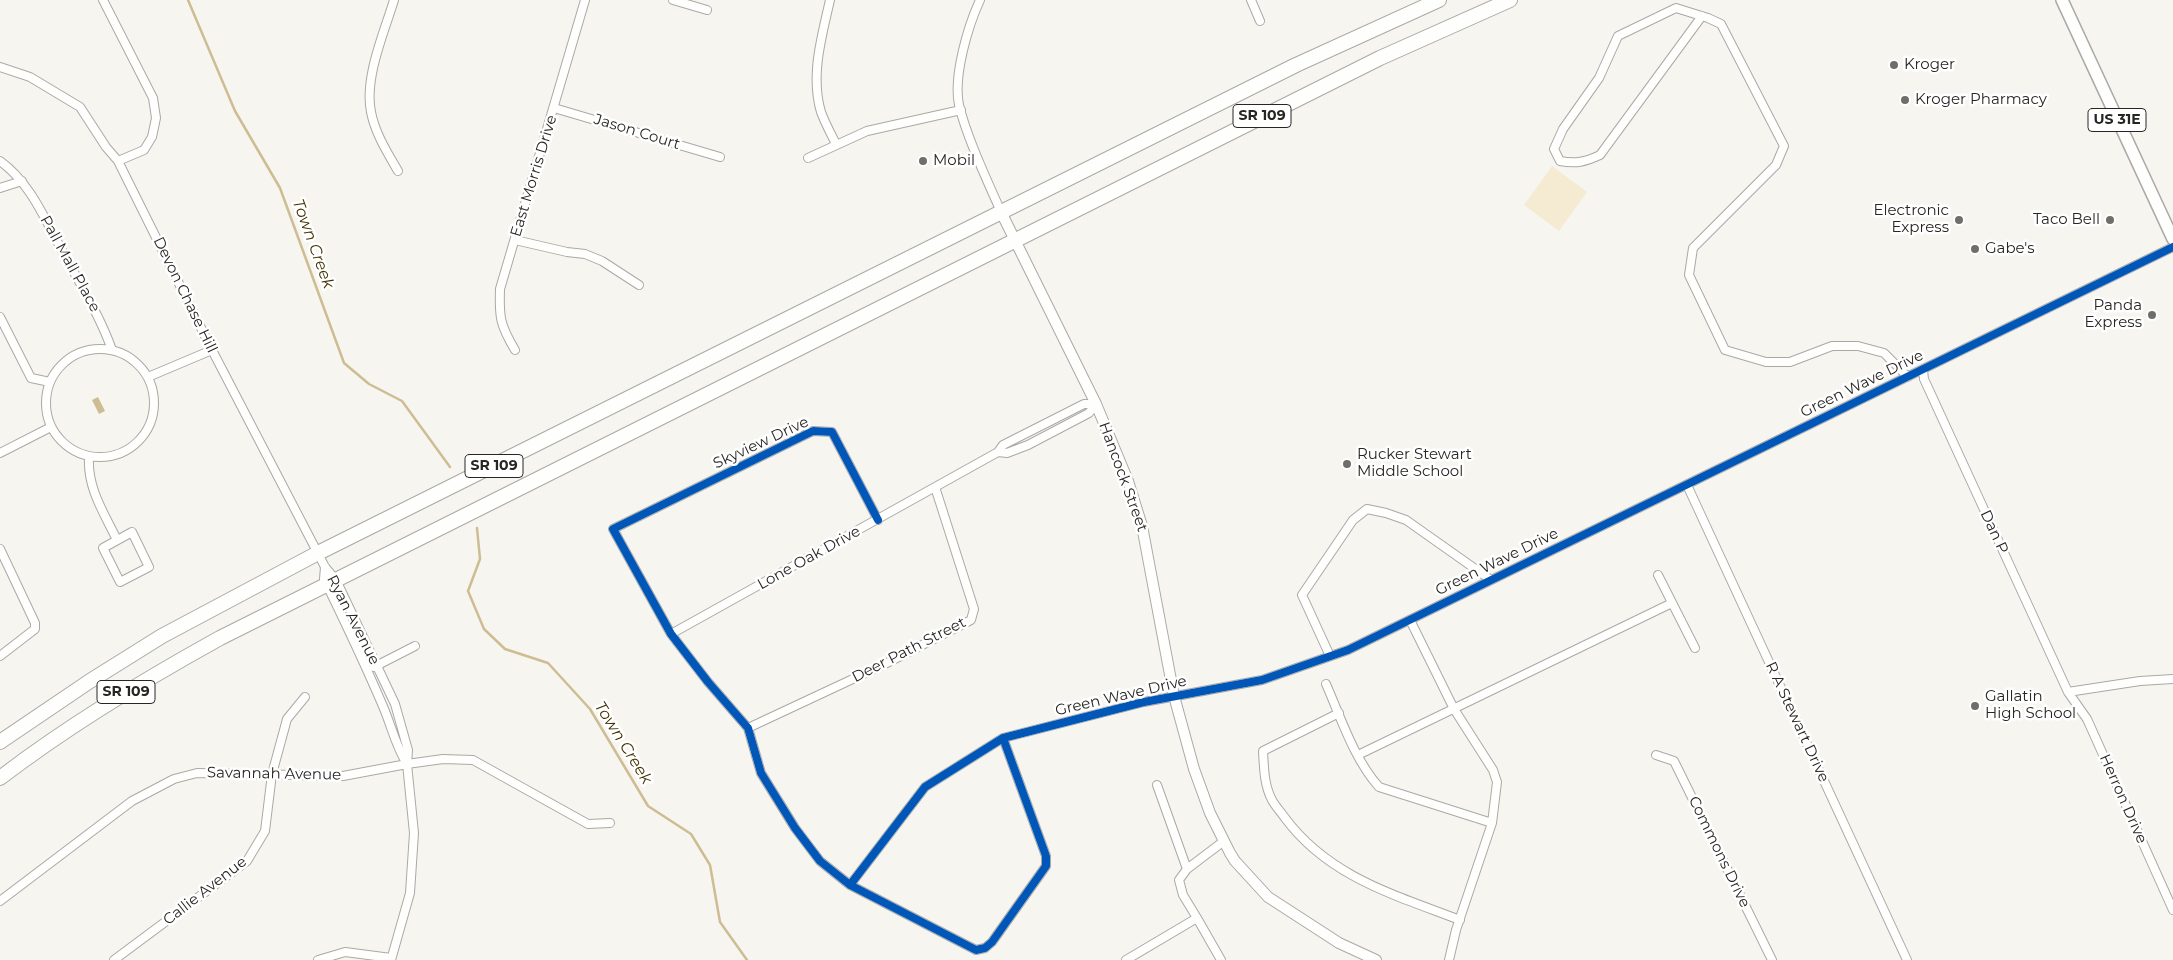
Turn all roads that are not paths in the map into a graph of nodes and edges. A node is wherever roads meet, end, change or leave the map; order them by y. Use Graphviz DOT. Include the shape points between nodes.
graph roads {
  1 [pos="103,0"];
  2 [pos="394,0"];
  3 [pos="585,0"];
  4 [pos="673,0"];
  5 [pos="830,0"];
  6 [pos="980,0"];
  7 [pos="1251,0"];
  8 [pos="1439,0"];
  9 [pos="1510,0"];
  10 [pos="2062,0"];
  11 [pos="707,10"];
  12 [pos="1702,16"];
  13 [pos="1260,21"];
  14 [pos="0,67"];
  15 [pos="554,108"];
  16 [pos="961,110"];
  17 [pos="836,144"];
  18 [pos="720,157"];
  19 [pos="808,158"];
  20 [pos="0,161"];
  21 [pos="118,161"];
  22 [pos="398,171"];
  23 [pos="22,182"];
  24 [pos="0,188"];
  25 [pos="1001,212"];
  26 [pos="2173,239"];
  27 [pos="515,240"];
  28 [pos="1016,240"];
  29 [pos="2173,247"];
  30 [pos="639,284"];
  31 [pos="0,318"];
  32 [pos="112,350"];
  33 [pos="212,350"];
  34 [pos="515,350"];
  35 [pos="1923,370"];
  36 [pos="148,376"];
  37 [pos="1908,377"];
  38 [pos="50,382"];
  39 [pos="1096,404"];
  40 [pos="51,428"];
  41 [pos="0,453"];
  42 [pos="89,457"];
  43 [pos="1687,485"];
  44 [pos="935,487"];
  45 [pos="878,520"];
  46 [pos="117,540"];
  47 [pos="0,550"];
  48 [pos="318,553"];
  49 [pos="324,567"];
  50 [pos="1658,575"];
  51 [pos="1491,580"];
  52 [pos="331,582"];
  53 [pos="1672,603"];
  54 [pos="1410,620"];
  55 [pos="671,634"];
  56 [pos="415,646"];
  57 [pos="1695,648"];
  58 [pos="0,656"];
  59 [pos="1330,656"];
  60 [pos="377,666"];
  61 [pos="368,671"];
  62 [pos="2173,679"];
  63 [pos="1326,684"];
  64 [pos="2068,692"];
  65 [pos="1174,696"];
  66 [pos="305,698"];
  67 [pos="1454,708"];
  68 [pos="1339,713"];
  69 [pos="748,728"];
  70 [pos="1003,738"];
  71 [pos="0,742"];
  72 [pos="1358,755"];
  73 [pos="1656,755"];
  74 [pos="407,764"];
  75 [pos="272,774"];
  76 [pos="0,778"];
  77 [pos="1157,786"];
  78 [pos="610,823"];
  79 [pos="1492,823"];
  80 [pos="1224,841"];
  81 [pos="1187,869"];
  82 [pos="850,885"];
  83 [pos="0,901"];
  84 [pos="2173,910"];
  85 [pos="1197,918"];
  86 [pos="1460,920"];
  87 [pos="391,959"];
  88 [pos="114,960"];
  89 [pos="318,960"];
  90 [pos="1126,960"];
  91 [pos="1221,960"];
  92 [pos="1376,960"];
  93 [pos="1449,960"];
  94 [pos="1772,960"];
  95 [pos="1907,960"];
  1 -- 21 [label="street" via="152,98 156,118 152,137 144,150"];
  2 -- 22 [label="street" via="369,98 377,133"];
  3 -- 15 [label="street, East Morris Drive"];
  4 -- 11 [label="street"];
  5 -- 17 [label="street" via="819,49 817,88 821,112"];
  6 -- 16 [label="street, Hancock Street" via="960,59"];
  7 -- 13 [label="street"];
  8 -- 25 [label="highway, SR 109" via="1296,65"];
  9 -- 28 [label="highway, SR 109" via="1380,58"];
  10 -- 26 [label="main road, US 31E"];
  12 -- 12 [label="street" via="1676,8 1618,36 1599,78 1563,129 1554,149 1560,161 1572,164 1586,162 1600,155"];
  12 -- 37 [label="street" via="1722,24 1784,146 1776,165 1693,248 1689,275 1725,350 1766,362 1790,362 1832,346 1858,346 1884,353"];
  14 -- 21 [label="street, Devon Chase Hill" via="30,77 80,107"];
  15 -- 18 [label="street, Jason Court"];
  15 -- 27 [label="street, East Morris Drive"];
  16 -- 17 [label="street" via="867,131"];
  16 -- 25 [label="street, Hancock Street"];
  17 -- 19 [label="street"];
  20 -- 23 [label="street, Pall Mall Place"];
  21 -- 33 [label="street, Devon Chase Hill"];
  23 -- 24 [label="street"];
  23 -- 32 [label="street, Pall Mall Place" via="103,325"];
  25 -- 28 [label="street, Hancock Street"];
  25 -- 48 [label="highway, SR 109"];
  27 -- 30 [label="street" via="585,254"];
  27 -- 34 [label="street, East Morris Drive" via="500,289 499,314 503,330"];
  28 -- 39 [label="street, Hancock Street"];
  28 -- 52 [label="highway, SR 109"];
  29 -- 35 [label="street, Green Wave Drive"];
  31 -- 38 [label="street" via="32,378"];
  32 -- 36 [label="street" via="121,352 144,369"];
  32 -- 38 [label="street" via="91,348 70,357 55,371"];
  33 -- 36 [label="street"];
  33 -- 48 [label="street, Devon Chase Hill"];
  35 -- 37 [label="street, Green Wave Drive"];
  35 -- 64 [label="street, Dan P" via="1924,379"];
  36 -- 42 [label="street" via="155,398 153,416 143,437 117,455"];
  37 -- 43 [label="street, Green Wave Drive"];
  38 -- 40 [label="street" via="46,414"];
  39 -- 44 [label="street, Lone Oak Drive" via="1084,404 1003,445 998,452"];
  39 -- 65 [label="street, Hancock Street" via="1128,481 1142,526"];
  40 -- 41 [label="street"];
  40 -- 42 [label="street" via="68,448"];
  42 -- 46 [label="street" via="92,490"];
  43 -- 51 [label="street, Green Wave Drive"];
  43 -- 95 [label="street, R A Stewart Drive"];
  44 -- 45 [label="street, Lone Oak Drive"];
  44 -- 69 [label="street, Deer Path Street" via="974,609 971,620"];
  45 -- 55 [label="street, Lone Oak Drive"];
  45 -- 55 [label="street, Skyview Drive" via="832,432 814,431 613,529"];
  46 -- 46 [label="street" via="132,532 149,566 120,582 102,548"];
  47 -- 58 [label="street" via="35,629"];
  48 -- 49 [label="street, Devon Chase Hill"];
  48 -- 71 [label="highway, SR 109" via="162,636"];
  49 -- 52 [label="street, Ryan Avenue"];
  50 -- 53 [label="street"];
  51 -- 54 [label="street, Green Wave Drive"];
  51 -- 59 [label="street" via="1406,520 1367,509 1353,520 1302,595"];
  52 -- 60 [label="street, Ryan Avenue"];
  52 -- 61 [label="street, Ryan Avenue"];
  52 -- 76 [label="highway, SR 109" via="167,667"];
  53 -- 57 [label="street"];
  53 -- 67 [label="street"];
  54 -- 59 [label="street, Green Wave Drive"];
  54 -- 67 [label="street"];
  55 -- 69 [label="street"];
  56 -- 60 [label="street"];
  59 -- 65 [label="street, Green Wave Drive" via="1262,680"];
  60 -- 61 [label="street"];
  60 -- 74 [label="street, Ryan Avenue" via="394,704 408,750"];
  61 -- 74 [label="street, Ryan Avenue"];
  62 -- 64 [label="street"];
  63 -- 68 [label="street"];
  64 -- 84 [label="street, Herron Drive" via="2088,719"];
  65 -- 70 [label="street, Green Wave Drive"];
  65 -- 80 [label="street, Hancock Street" via="1195,773"];
  66 -- 75 [label="street, Callie Avenue" via="287,719"];
  67 -- 72 [label="street"];
  67 -- 79 [label="street" via="1493,770 1497,782"];
  68 -- 72 [label="street"];
  68 -- 86 [label="street" via="1263,751 1264,777 1272,800 1299,837 1324,859 1368,884"];
  69 -- 82 [label="street" via="761,773 780,805 820,861"];
  70 -- 82 [label="street, Green Wave Drive" via="925,787"];
  70 -- 82 [label="street" via="1046,856 1046,866 992,942 976,950"];
  72 -- 79 [label="street" via="1379,787"];
  73 -- 94 [label="street, Commons Drive" via="1674,761"];
  74 -- 75 [label="street, Savannah Avenue" via="343,776"];
  74 -- 78 [label="street, Savannah Avenue" via="443,759 473,760 588,824"];
  74 -- 87 [label="street, Ryan Avenue" via="414,833 410,893"];
  75 -- 83 [label="street, Savannah Avenue" via="197,772 174,779 132,801"];
  75 -- 88 [label="street, Callie Avenue" via="266,831 247,861"];
  77 -- 81 [label="street"];
  79 -- 86 [label="street"];
  80 -- 81 [label="street"];
  80 -- 92 [label="street, Hancock Street" via="1235,861 1268,897 1339,942"];
  81 -- 85 [label="street" via="1179,880 1183,895"];
  85 -- 90 [label="street"];
  85 -- 91 [label="street"];
  86 -- 93 [label="street"];
  87 -- 89 [label="street" via="345,952"];
}
